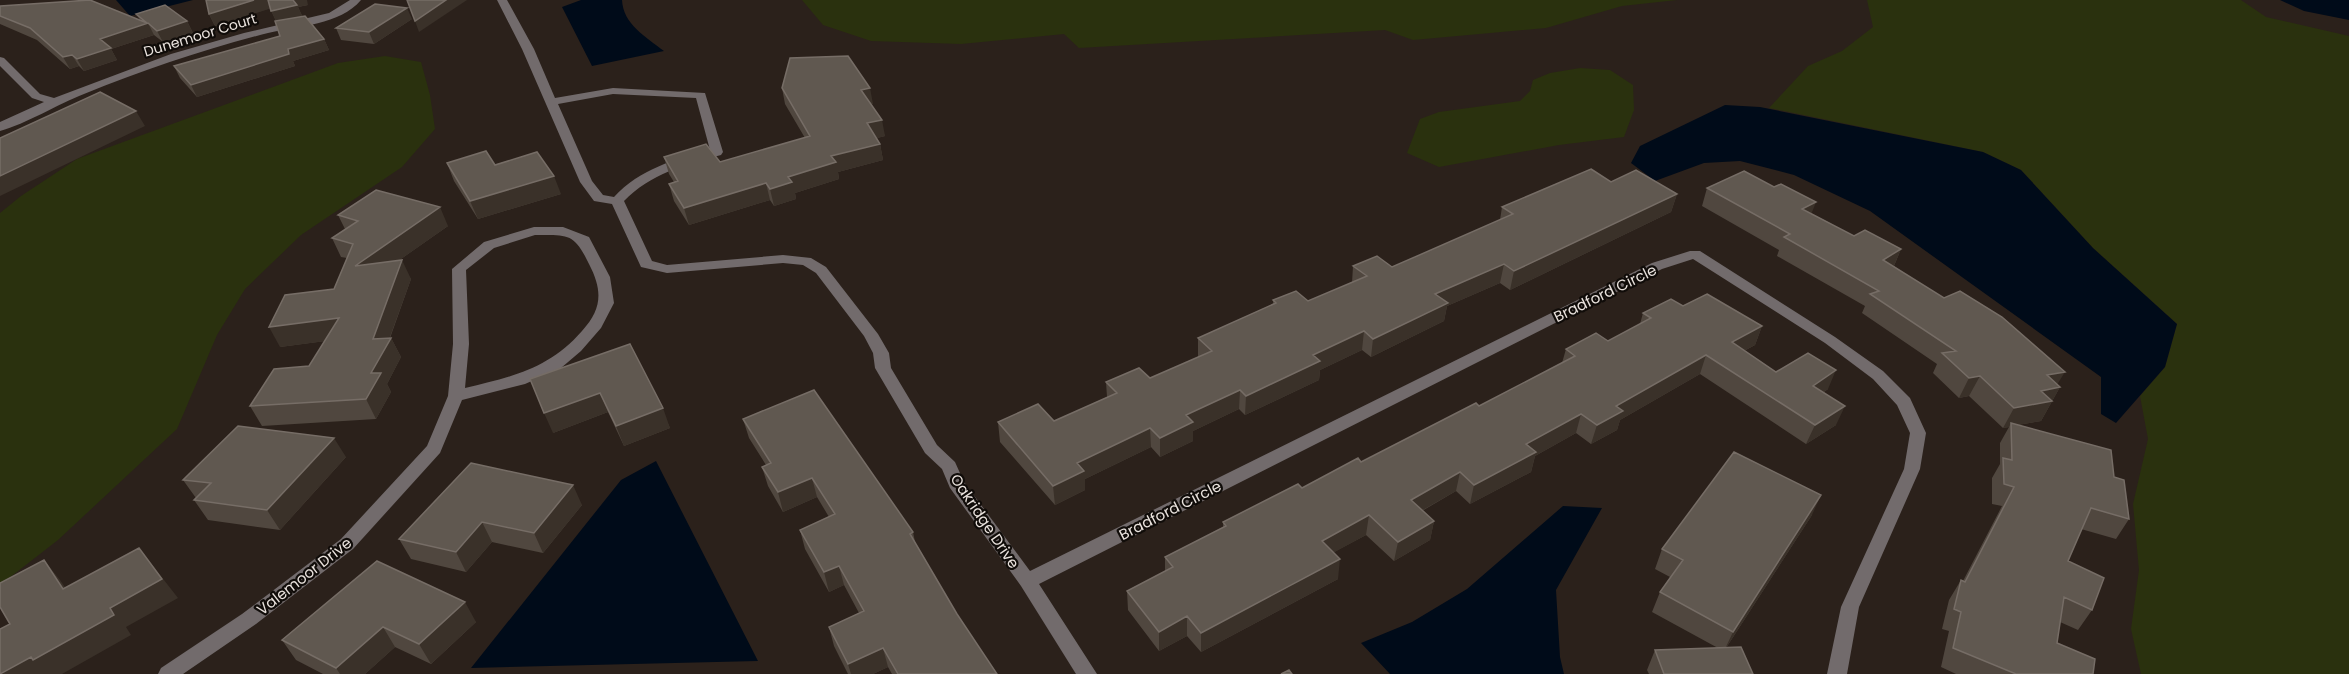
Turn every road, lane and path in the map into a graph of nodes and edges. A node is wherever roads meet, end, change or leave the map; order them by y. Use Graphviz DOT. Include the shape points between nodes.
graph roads {
  1 [pos="356,0"];
  2 [pos="502,0"];
  3 [pos="0,60"];
  4 [pos="52,101"];
  5 [pos="550,102"];
  6 [pos="0,127"];
  7 [pos="617,201"];
  8 [pos="456,396"];
  9 [pos="1027,581"];
  10 [pos="168,674"];
  11 [pos="1088,674"];
  12 [pos="1837,674"];
  1 -- 4 [label="street, Dunemoor Court" via="350,8 333,14 196,51"];
  2 -- 5 [label="street"];
  3 -- 4 [label="street" via="36,96"];
  4 -- 6 [label="street, Dunemoor Court"];
  5 -- 7 [label="street" via="586,182 599,198"];
  5 -- 7 [label="street" via="613,92 701,95 717,152 660,170 624,192"];
  7 -- 9 [label="street, Oakridge Drive" via="646,264 667,269 783,259 806,261 821,270 872,334 883,368 931,449 949,466 956,484"];
  8 -- 8 [label="street, Valemoor Drive" via="519,380 556,364 596,325 607,303 606,294 603,277 584,240 563,231 534,231 489,245 459,269 461,344"];
  8 -- 10 [label="street, Valemoor Drive" via="434,449 347,544 249,619"];
  9 -- 11 [label="street, Oakridge Drive"];
  9 -- 12 [label="street, Bradford Circle" via="1657,266 1695,254 1878,375 1904,402 1918,433 1912,469 1850,607"];
}
